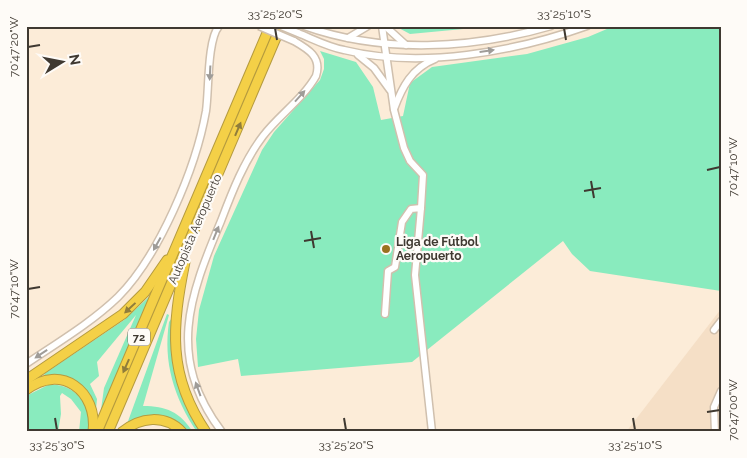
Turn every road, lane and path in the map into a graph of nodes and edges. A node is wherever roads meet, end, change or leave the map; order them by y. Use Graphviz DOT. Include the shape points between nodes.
graph roads {
  1 [pos="219,26"];
  2 [pos="259,26"];
  3 [pos="270,26"];
  4 [pos="281,26"];
  5 [pos="304,26"];
  6 [pos="368,26"];
  7 [pos="383,26"];
  8 [pos="551,26"];
  9 [pos="588,26"];
  10 [pos="347,39"];
  11 [pos="384,43"];
  12 [pos="407,46"];
  13 [pos="354,53"];
  14 [pos="386,57"];
  15 [pos="438,57"];
  16 [pos="391,91"];
  17 [pos="394,110"];
  18 [pos="422,208"];
  19 [pos="179,241"];
  20 [pos="188,246"];
  21 [pos="384,314"];
  22 [pos="721,321"];
  23 [pos="714,330"];
  24 [pos="26,364"];
  25 [pos="26,380"];
  26 [pos="26,390"];
  27 [pos="721,391"];
  28 [pos="717,428"];
  29 [pos="93,432"];
  30 [pos="98,432"];
  31 [pos="108,432"];
  32 [pos="122,432"];
  33 [pos="182,432"];
  34 [pos="206,432"];
  35 [pos="222,432"];
  36 [pos="432,432"];
  1 -- 24 [label="street, one-way" via="212,40 208,96 201,133 157,245 137,275 108,305"];
  35 -- 2 [label="street, one-way, bridge" via="205,405 191,364 188,334 191,300 224,211 253,151 316,76 314,55 294,41"];
  3 -- 19 [label="highway, Autopista Aeropuerto / 72"];
  4 -- 13 [label="street, bridge"];
  20 -- 4 [label="highway, Autopista Aeropuerto / 72, one-way"];
  5 -- 10 [label="street"];
  6 -- 10 [label="street"];
  7 -- 11 [label="street"];
  7 -- 12 [label="street"];
  8 -- 12 [label="street" via="487,40"];
  15 -- 9 [label="street, one-way" via="512,47"];
  10 -- 11 [label="street"];
  11 -- 12 [label="street"];
  11 -- 14 [label="street"];
  13 -- 14 [label="street"];
  13 -- 16 [label="street" via="369,63"];
  14 -- 15 [label="street"];
  14 -- 16 [label="street"];
  15 -- 17 [label="street" via="424,64 409,78"];
  16 -- 17 [label="street"];
  17 -- 18 [label="street" via="404,148 410,161 423,175"];
  18 -- 21 [label="street" via="411,209 402,222 395,267 388,271"];
  18 -- 36 [label="street" via="415,275"];
  19 -- 25 [label="highway, one-way" via="152,283 131,307"];
  19 -- 30 [label="highway, Autopista Aeropuerto / 72, one-way"];
  20 -- 31 [label="highway, Autopista Aeropuerto / 72"];
  20 -- 34 [label="highway" via="176,310 175,351 185,395"];
  22 -- 23 [label="street"];
  26 -- 29 [label="highway" via="48,380 65,381 75,386 92,407"];
  27 -- 28 [label="street" via="714,407"];
  32 -- 33 [label="highway" via="139,422 155,419 170,423"];
}
